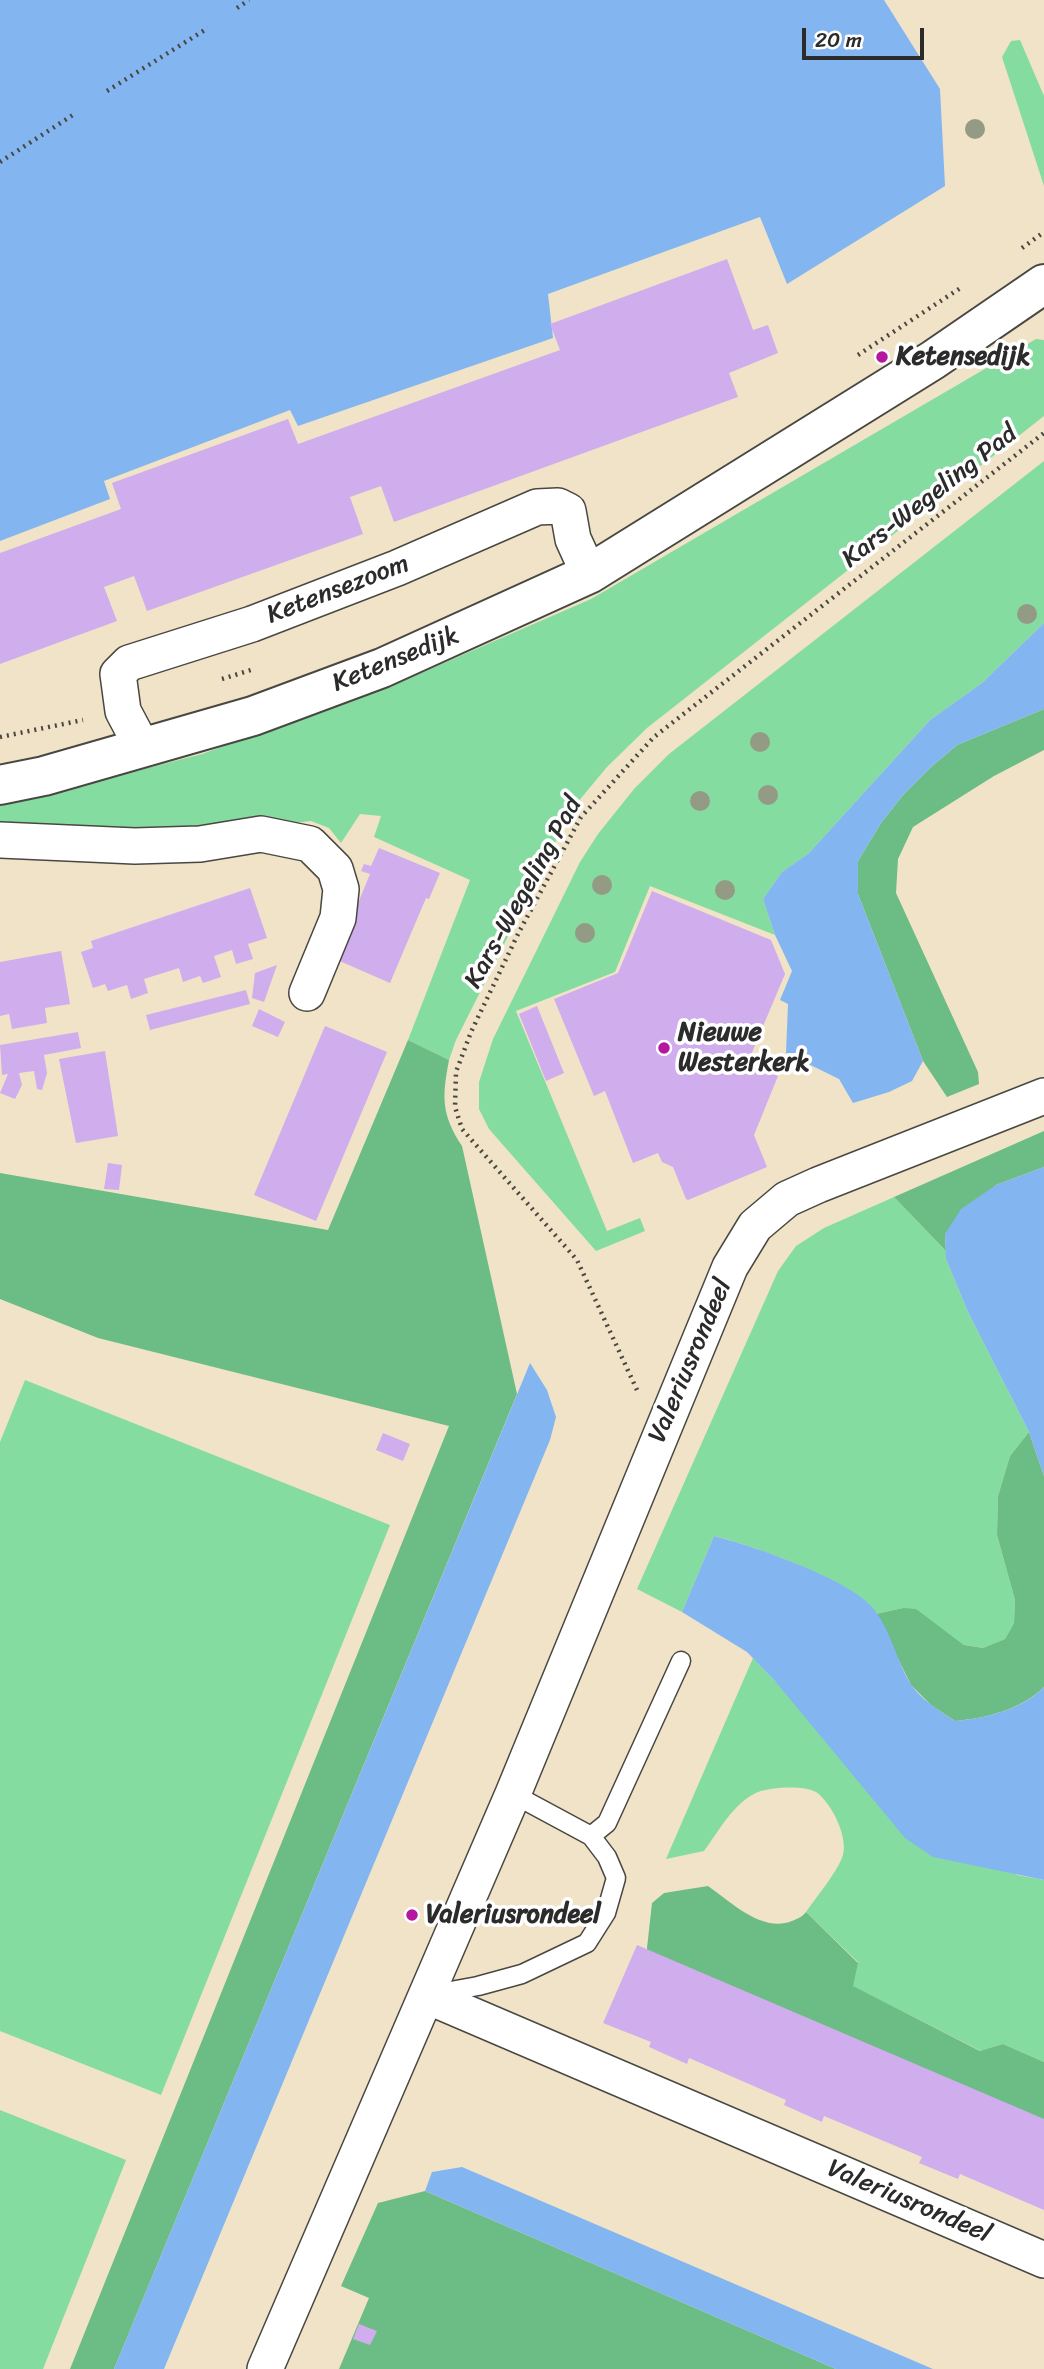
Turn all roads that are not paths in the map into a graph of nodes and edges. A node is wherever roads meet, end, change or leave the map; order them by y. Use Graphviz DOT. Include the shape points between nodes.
graph roads {
  1 [pos="1044,284"];
  2 [pos="589,574"];
  3 [pos="142,747"];
  4 [pos="0,785"];
  5 [pos="0,840"];
  6 [pos="307,993"];
  7 [pos="1044,1096"];
  8 [pos="681,1661"];
  9 [pos="513,1794"];
  10 [pos="592,1836"];
  11 [pos="427,1996"];
  12 [pos="1044,2260"];
  13 [pos="265,2369"];
  1 -- 2 [label="street, Ketensedijk" via="933,360"];
  2 -- 3 [label="street, Ketensedijk" via="382,668 253,716"];
  2 -- 3 [label="street, Ketensezoom" via="573,539 568,512 558,506 537,507 264,619 129,663 118,674 123,711"];
  3 -- 4 [label="street, Ketensedijk"];
  5 -- 6 [label="street" via="187,845 261,834 310,844 335,869 341,889 338,918"];
  7 -- 9 [label="street, Valeriusrondeel" via="818,1185 787,1199 755,1226 730,1267"];
  8 -- 10 [label="lane" via="607,1823"];
  9 -- 10 [label="lane"];
  9 -- 11 [label="street, Valeriusrondeel"];
  10 -- 11 [label="lane" via="617,1878 606,1913 587,1943 522,1974"];
  11 -- 12 [label="street, Valeriusrondeel"];
  11 -- 13 [label="street, Valeriusrondeel"];
}
